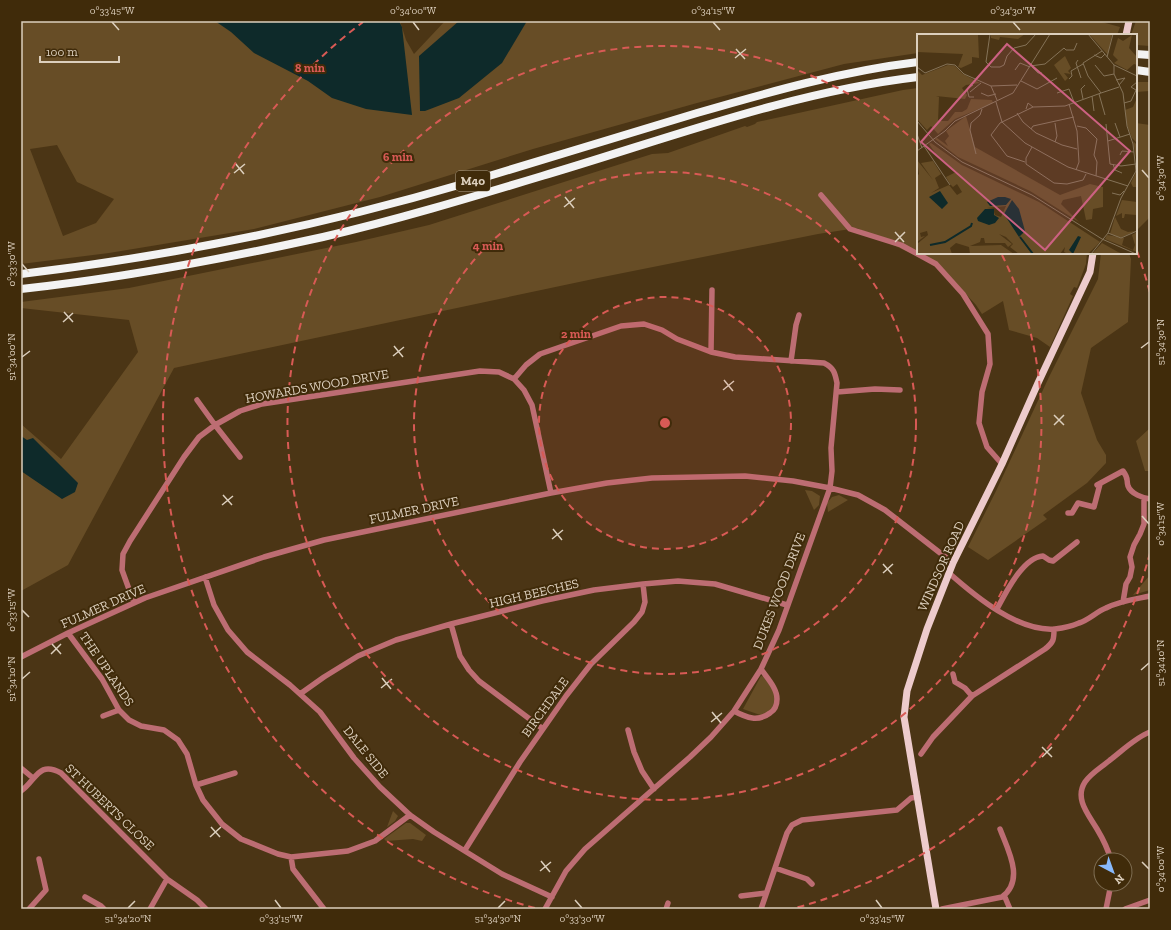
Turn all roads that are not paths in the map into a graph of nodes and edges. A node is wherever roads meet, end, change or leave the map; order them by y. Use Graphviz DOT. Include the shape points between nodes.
graph roads {
  1 [pos="1129,21"];
  2 [pos="1126,34"];
  3 [pos="1137,54"];
  4 [pos="1150,55"];
  5 [pos="917,62"];
  6 [pos="1137,70"];
  7 [pos="1150,72"];
  8 [pos="917,77"];
  9 [pos="821,195"];
  10 [pos="917,254"];
  11 [pos="918,254"];
  12 [pos="1092,254"];
  13 [pos="21,274"];
  14 [pos="21,289"];
  15 [pos="712,290"];
  16 [pos="799,314"];
  17 [pos="710,352"];
  18 [pos="791,361"];
  19 [pos="514,379"];
  20 [pos="900,390"];
  21 [pos="837,392"];
  22 [pos="197,400"];
  23 [pos="215,425"];
  24 [pos="240,457"];
  25 [pos="1002,464"];
  26 [pos="830,488"];
  27 [pos="551,493"];
  28 [pos="1147,499"];
  29 [pos="1068,513"];
  30 [pos="1077,542"];
  31 [pos="953,564"];
  32 [pos="949,573"];
  33 [pos="205,577"];
  34 [pos="643,584"];
  35 [pos="1150,596"];
  36 [pos="1123,602"];
  37 [pos="134,603"];
  38 [pos="787,605"];
  39 [pos="997,609"];
  40 [pos="451,624"];
  41 [pos="1054,629"];
  42 [pos="68,633"];
  43 [pos="21,656"];
  44 [pos="761,669"];
  45 [pos="953,674"];
  46 [pos="300,694"];
  47 [pos="972,696"];
  48 [pos="119,710"];
  49 [pos="734,711"];
  50 [pos="103,716"];
  51 [pos="542,729"];
  52 [pos="628,730"];
  53 [pos="1150,732"];
  54 [pos="922,754"];
  55 [pos="21,768"];
  56 [pos="235,773"];
  57 [pos="33,778"];
  58 [pos="196,785"];
  59 [pos="654,789"];
  60 [pos="21,791"];
  61 [pos="918,797"];
  62 [pos="410,815"];
  63 [pos="1000,829"];
  64 [pos="465,850"];
  65 [pos="1108,852"];
  66 [pos="291,857"];
  67 [pos="39,859"];
  68 [pos="775,868"];
  69 [pos="167,879"];
  70 [pos="812,884"];
  71 [pos="1109,892"];
  72 [pos="766,893"];
  73 [pos="1004,895"];
  74 [pos="741,896"];
  75 [pos="85,897"];
  76 [pos="552,897"];
  77 [pos="1150,900"];
  78 [pos="668,903"];
  79 [pos="29,909"];
  80 [pos="104,909"];
  81 [pos="150,909"];
  82 [pos="206,909"];
  83 [pos="324,909"];
  84 [pos="545,909"];
  85 [pos="666,909"];
  86 [pos="761,909"];
  87 [pos="936,909"];
  88 [pos="942,909"];
  89 [pos="1010,909"];
  90 [pos="1106,909"];
  91 [pos="1125,909"];
  1 -- 2 [label="main road"];
  3 -- 4 [label="highway"];
  5 -- 13 [label="highway, M40" via="854,72 772,91 465,184 343,217 180,251"];
  6 -- 7 [label="highway"];
  8 -- 14 [label="highway, M40" via="798,100 482,194 324,237 161,270"];
  9 -- 10 [label="street" via="850,230 901,245"];
  11 -- 25 [label="street" via="936,264 963,294 988,334 990,364 982,392 979,423 987,447"];
  12 -- 25 [label="main road, WINDSOR ROAD" via="1090,272"];
  15 -- 17 [label="street"];
  16 -- 18 [label="street"];
  17 -- 18 [label="street, DUKES WOOD DRIVE" via="736,357"];
  17 -- 19 [label="street, DUKES WOOD DRIVE" via="644,324 622,326 540,354"];
  18 -- 21 [label="street, DUKES WOOD DRIVE" via="824,363 830,367 835,374"];
  19 -- 23 [label="street, HOWARDS WOOD DRIVE" via="499,372 480,371 262,404 240,411"];
  19 -- 27 [label="street, HOWARDS WOOD DRIVE" via="532,404"];
  20 -- 21 [label="street"];
  21 -- 26 [label="street, DUKES WOOD DRIVE"];
  22 -- 23 [label="street"];
  23 -- 24 [label="street"];
  23 -- 37 [label="street, HOWARDS WOOD DRIVE" via="199,437 184,457 123,554 122,570"];
  25 -- 31 [label="main road, WINDSOR ROAD"];
  26 -- 27 [label="street, FULMER DRIVE" via="745,476 652,478"];
  26 -- 31 [label="street" via="858,495 885,510"];
  26 -- 38 [label="street, DUKES WOOD DRIVE"];
  27 -- 33 [label="street, FULMER DRIVE" via="324,540"];
  28 -- 29 [label="street" via="1133,493 1128,487 1128,477 1123,471 1098,484 1094,507 1078,503 1072,513"];
  28 -- 36 [label="street" via="1144,524 1130,557 1132,567"];
  30 -- 39 [label="street" via="1053,561 1038,556 1028,563 1019,571"];
  31 -- 32 [label="main road, WINDSOR ROAD"];
  32 -- 39 [label="street" via="972,594"];
  32 -- 61 [label="main road, WINDSOR ROAD" via="907,691 904,717"];
  33 -- 37 [label="street, FULMER DRIVE"];
  33 -- 46 [label="street, DALE SIDE" via="214,605 228,630 247,652"];
  34 -- 38 [label="street, HIGH BEECHES" via="678,581 715,584"];
  34 -- 40 [label="street, HIGH BEECHES" via="542,600"];
  34 -- 51 [label="street, BIRCHDALE" via="645,602 642,612 590,664"];
  35 -- 36 [label="street"];
  36 -- 41 [label="street" via="1107,607 1081,622"];
  37 -- 42 [label="street, FULMER DRIVE"];
  38 -- 44 [label="street, DUKES WOOD DRIVE"];
  39 -- 41 [label="street" via="1028,626"];
  40 -- 46 [label="street, HIGH BEECHES" via="396,640 358,656"];
  40 -- 51 [label="street" via="460,656 469,670 479,681"];
  41 -- 47 [label="street" via="1054,639 1045,649"];
  42 -- 43 [label="street, FULMER DRIVE"];
  42 -- 48 [label="street, THE UPLANDS" via="102,679"];
  44 -- 49 [label="street, DUKES WOOD DRIVE"];
  44 -- 49 [label="street" via="775,690 777,699 774,711 758,718"];
  45 -- 47 [label="street" via="955,682"];
  46 -- 62 [label="street, DALE SIDE" via="320,712 354,758 380,787"];
  47 -- 54 [label="street" via="933,737"];
  48 -- 50 [label="street"];
  48 -- 58 [label="street, THE UPLANDS" via="129,720 141,726 164,730 178,740 186,754"];
  49 -- 59 [label="street, DUKES WOOD DRIVE" via="711,737"];
  51 -- 64 [label="street, BIRCHDALE"];
  52 -- 59 [label="street" via="642,771"];
  53 -- 65 [label="street" via="1138,738 1096,772 1083,787 1081,801 1084,809"];
  55 -- 57 [label="street"];
  56 -- 58 [label="street"];
  57 -- 60 [label="street, ST HUBERTS CLOSE"];
  57 -- 69 [label="street, ST HUBERTS CLOSE" via="41,770 49,768 61,773"];
  58 -- 66 [label="street, THE UPLANDS" via="203,800 222,824 241,839"];
  59 -- 76 [label="street, DUKES WOOD DRIVE" via="584,849 566,871"];
  61 -- 68 [label="street" via="911,798 897,810 802,820 786,833"];
  61 -- 87 [label="main road, WINDSOR ROAD"];
  62 -- 64 [label="street, DALE SIDE"];
  62 -- 66 [label="street, THE UPLANDS" via="375,841 348,851"];
  63 -- 73 [label="street" via="1014,873 1013,884"];
  64 -- 76 [label="street, DALE SIDE" via="502,874"];
  66 -- 83 [label="street" via="293,869"];
  67 -- 79 [label="street" via="46,890"];
  68 -- 70 [label="street" via="807,878"];
  68 -- 72 [label="street"];
  69 -- 81 [label="street"];
  69 -- 82 [label="street, ST HUBERTS CLOSE"];
  71 -- 90 [label="street"];
  72 -- 74 [label="street"];
  72 -- 86 [label="street"];
  73 -- 88 [label="street"];
  73 -- 89 [label="street"];
  75 -- 80 [label="street"];
  76 -- 84 [label="street, DUKES WOOD DRIVE"];
  77 -- 91 [label="street"];
  78 -- 85 [label="street"];
}
